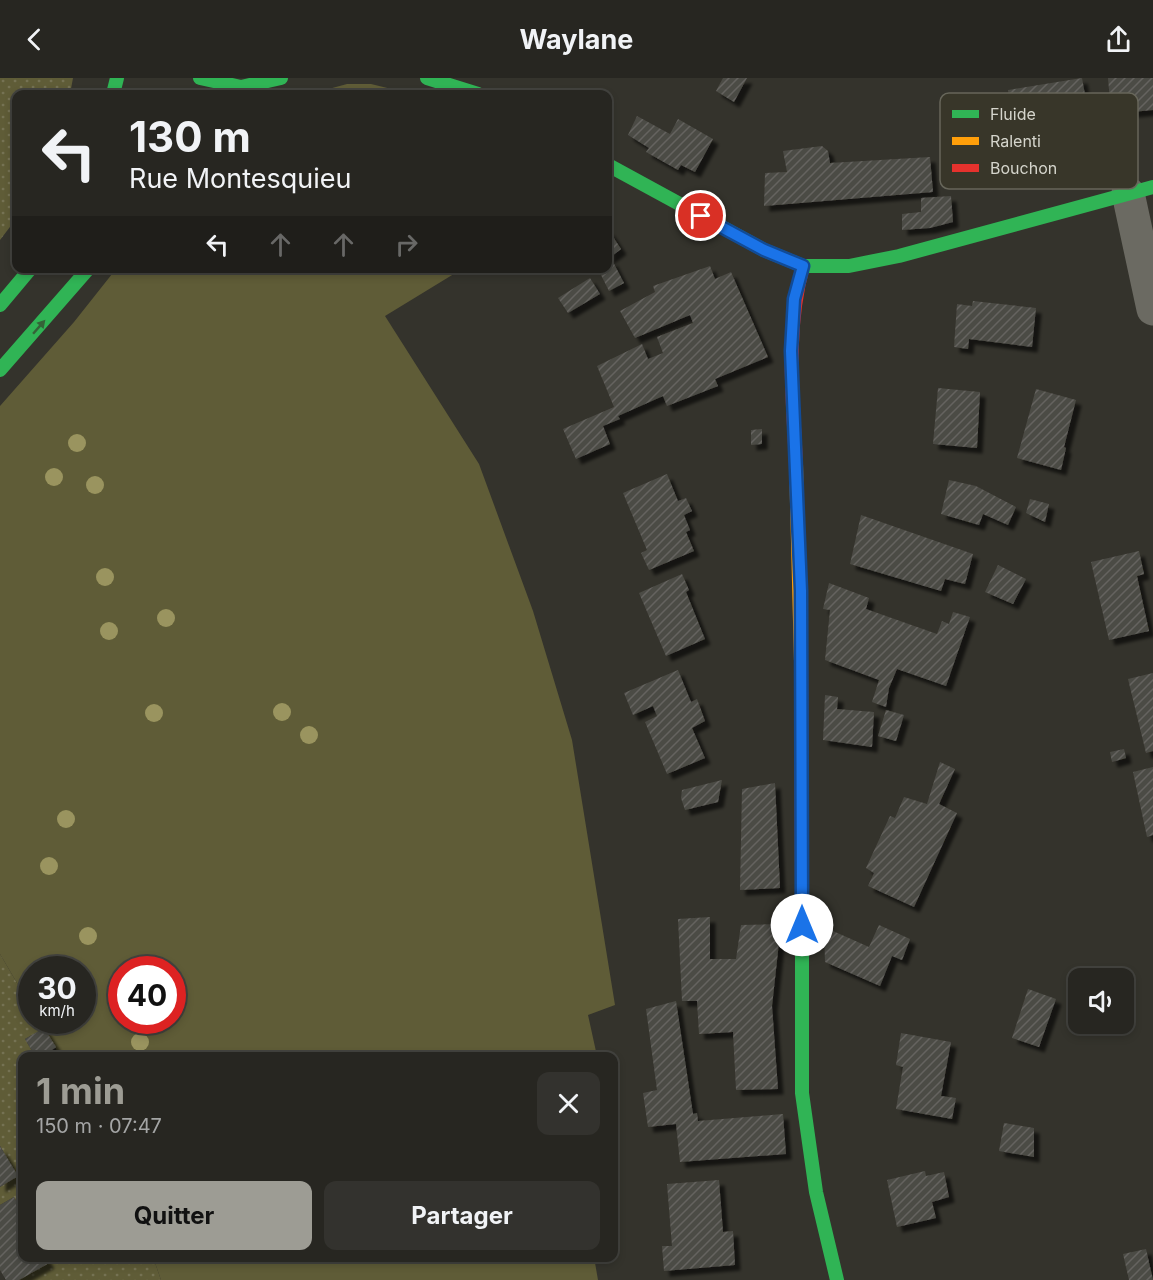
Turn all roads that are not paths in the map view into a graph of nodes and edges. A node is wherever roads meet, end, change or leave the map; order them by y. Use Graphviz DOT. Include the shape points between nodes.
graph roads {
  1 [pos="200,78"];
  2 [pos="281,78"];
  3 [pos="427,78"];
  4 [pos="470,88"];
  5 [pos="235,90"];
  6 [pos="241,90"];
  7 [pos="612,167"];
  8 [pos="1141,190"];
  9 [pos="803,266"];
  10 [pos="27,273"];
  11 [pos="85,273"];
  12 [pos="0,305"];
  13 [pos="1153,309"];
  14 [pos="0,370"];
  15 [pos="837,1280"];
  1 -- 5 [label="street"];
  2 -- 6 [label="street"];
  3 -- 4 [label="street"];
  7 -- 9 [label="street" via="764,250"];
  8 -- 9 [label="street" via="899,256 849,266"];
  8 -- 13 [label="street"];
  9 -- 15 [label="street" via="794,299 791,351 801,591 802,1093 816,1192"];
  10 -- 12 [label="street"];
  14 -- 11 [label="street, one-way"];
}
